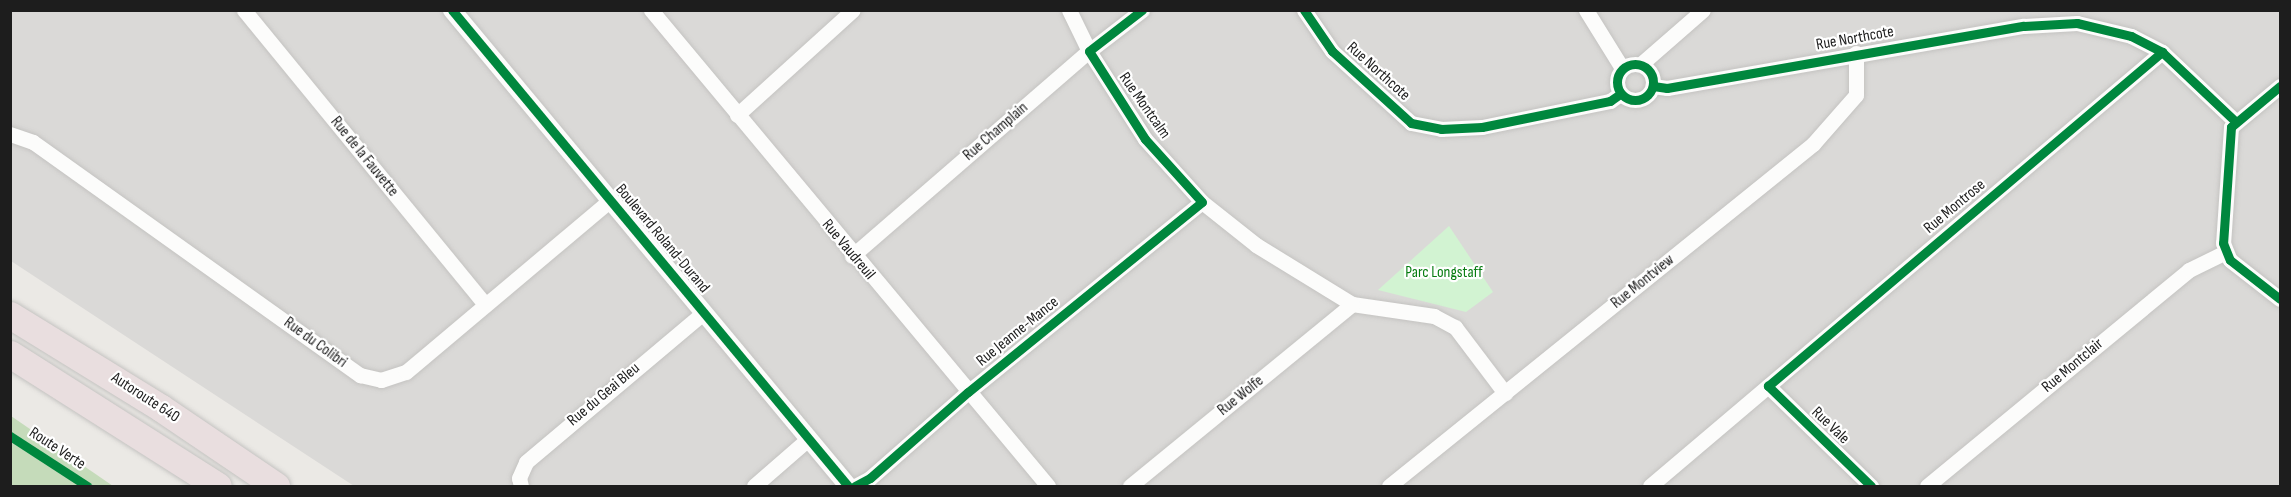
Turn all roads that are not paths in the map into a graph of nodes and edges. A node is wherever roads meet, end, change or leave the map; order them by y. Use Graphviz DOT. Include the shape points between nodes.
graph roads {
  1 [pos="244,10"];
  2 [pos="452,10"];
  3 [pos="651,10"];
  4 [pos="852,10"];
  5 [pos="1069,10"];
  6 [pos="1142,10"];
  7 [pos="1304,10"];
  8 [pos="1586,10"];
  9 [pos="1703,10"];
  10 [pos="1089,51"];
  11 [pos="2162,52"];
  12 [pos="1856,53"];
  13 [pos="1641,64"];
  14 [pos="1622,68"];
  15 [pos="1653,86"];
  16 [pos="2280,86"];
  17 [pos="1620,94"];
  18 [pos="737,115"];
  19 [pos="2235,121"];
  20 [pos="10,134"];
  21 [pos="610,200"];
  22 [pos="1202,202"];
  23 [pos="2224,253"];
  24 [pos="852,256"];
  25 [pos="2280,299"];
  26 [pos="484,303"];
  27 [pos="1352,304"];
  28 [pos="704,312"];
  29 [pos="10,315"];
  30 [pos="10,354"];
  31 [pos="1768,386"];
  32 [pos="968,392"];
  33 [pos="1505,393"];
  34 [pos="808,439"];
  35 [pos="218,486"];
  36 [pos="276,486"];
  37 [pos="521,486"];
  38 [pos="754,486"];
  39 [pos="848,486"];
  40 [pos="855,486"];
  41 [pos="1048,486"];
  42 [pos="1130,486"];
  43 [pos="1389,486"];
  44 [pos="1650,486"];
  45 [pos="1871,486"];
  46 [pos="1927,486"];
  1 -- 26 [label="street, Rue de la Fauvette"];
  2 -- 21 [label="street, Boulevard Roland-Durand"];
  3 -- 18 [label="street, Rue Vaudreuil"];
  4 -- 18 [label="street"];
  5 -- 10 [label="street, Rue Montcalm"];
  6 -- 10 [label="street, Rue Champlain"];
  7 -- 17 [label="street, Rue Northcote" via="1332,51 1411,123 1441,129 1482,127 1610,101"];
  8 -- 14 [label="street"];
  9 -- 13 [label="street"];
  10 -- 22 [label="street, Rue Montcalm" via="1144,139"];
  10 -- 24 [label="street, Rue Champlain"];
  11 -- 12 [label="street, Rue Northcote" via="2131,36 2077,23 2024,26"];
  11 -- 19 [label="street, Rue Northcote"];
  11 -- 31 [label="street, Rue Montrose"];
  12 -- 15 [label="street, Rue Northcote" via="1667,88"];
  12 -- 33 [label="street, Rue Montview" via="1856,94 1813,144"];
  13 -- 14 [label="street"];
  13 -- 15 [label="street" via="1651,73"];
  14 -- 17 [label="street" via="1616,86"];
  15 -- 17 [label="street, Rue Northcote" via="1640,100"];
  16 -- 19 [label="street"];
  18 -- 24 [label="street, Rue Vaudreuil"];
  19 -- 23 [label="street" via="2230,135"];
  20 -- 26 [label="street, Rue du Colibri" via="33,142 360,375 381,380 406,372"];
  21 -- 26 [label="street, Rue du Colibri"];
  21 -- 28 [label="street, Boulevard Roland-Durand"];
  22 -- 27 [label="street, Rue Montcalm" via="1256,245"];
  22 -- 32 [label="street, Rue Jeanne-Mance"];
  23 -- 25 [label="street"];
  23 -- 46 [label="street, Rue Montclair" via="2189,270"];
  24 -- 32 [label="street, Rue Vaudreuil"];
  27 -- 33 [label="street, Rue Montcalm" via="1434,316 1455,327"];
  27 -- 42 [label="street, Rue Wolfe"];
  28 -- 34 [label="street, Boulevard Roland-Durand"];
  28 -- 37 [label="street, Rue du Geai Bleu" via="526,462 519,478"];
  29 -- 36 [label="highway, Autoroute 640" via="161,408"];
  30 -- 35 [label="highway, Autoroute 640"];
  31 -- 44 [label="street, Rue Montrose"];
  31 -- 45 [label="street, Rue Vale"];
  32 -- 40 [label="street, Rue Jeanne-Mance" via="870,478"];
  32 -- 41 [label="street, Rue Vaudreuil"];
  33 -- 43 [label="street, Rue Montview"];
  34 -- 38 [label="street"];
  34 -- 39 [label="street, Boulevard Roland-Durand"];
}
